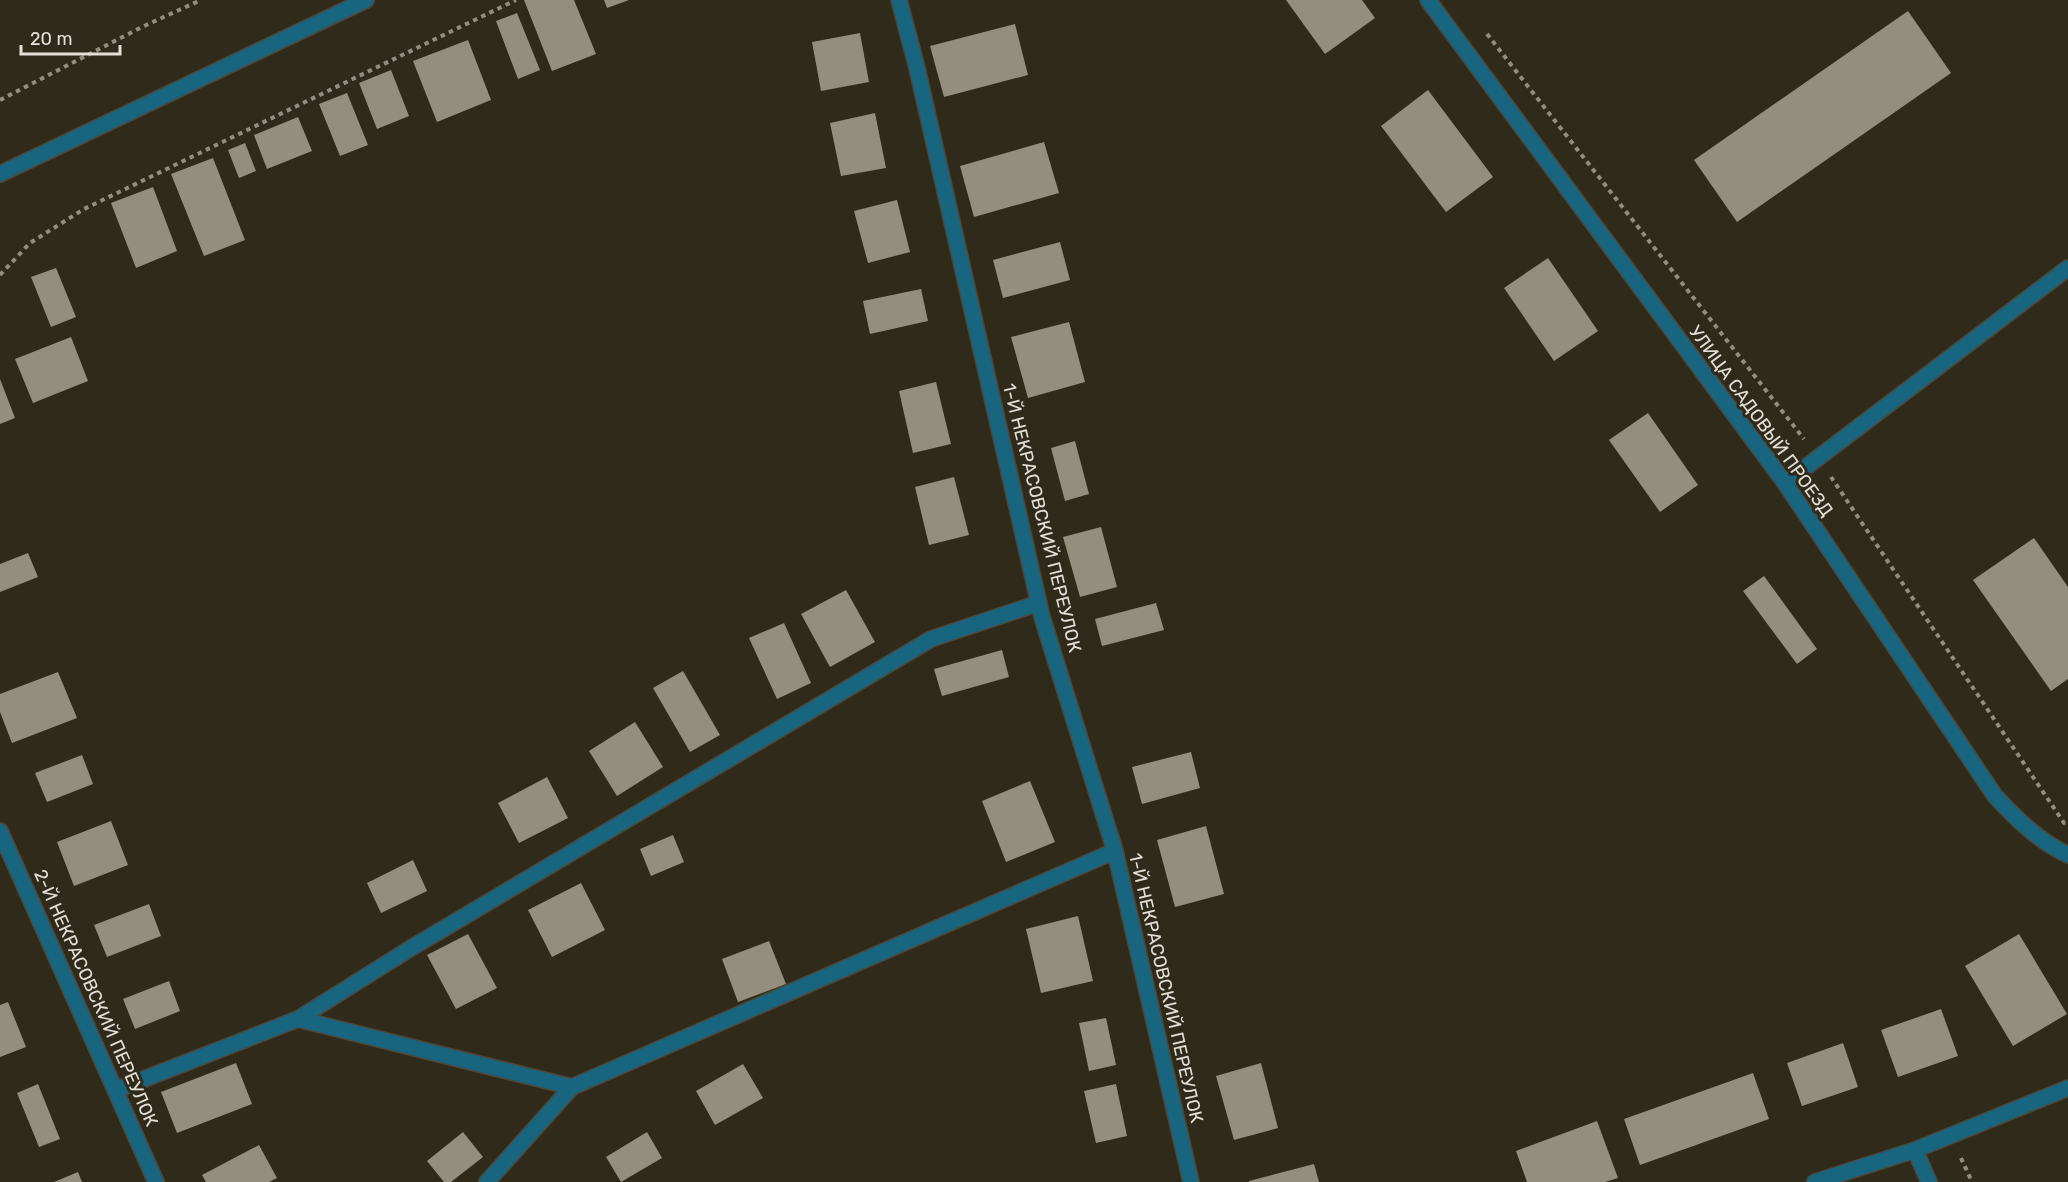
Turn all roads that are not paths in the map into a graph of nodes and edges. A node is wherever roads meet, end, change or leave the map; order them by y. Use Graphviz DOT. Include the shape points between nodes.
graph roads {
  1 [pos="366,0"];
  2 [pos="899,0"];
  3 [pos="1428,0"];
  4 [pos="0,174"];
  5 [pos="2068,268"];
  6 [pos="1785,483"];
  7 [pos="1039,603"];
  8 [pos="0,831"];
  9 [pos="1115,851"];
  10 [pos="2068,855"];
  11 [pos="298,1019"];
  12 [pos="572,1087"];
  13 [pos="2068,1088"];
  14 [pos="116,1090"];
  15 [pos="1915,1150"];
  16 [pos="156,1182"];
  17 [pos="487,1182"];
  18 [pos="1191,1182"];
  19 [pos="1815,1182"];
  20 [pos="1929,1182"];
  1 -- 4 [label="street"];
  2 -- 7 [label="street, 1-Й НЕКРАСОВСКИЙ ПЕРЕУЛОК"];
  3 -- 6 [label="street, УЛИЦА САДОВЫЙ ПРОЕЗД"];
  5 -- 6 [label="street"];
  6 -- 10 [label="street, УЛИЦА САДОВЫЙ ПРОЕЗД" via="1995,796 2028,831"];
  7 -- 9 [label="street, 1-Й НЕКРАСОВСКИЙ ПЕРЕУЛОК"];
  7 -- 11 [label="street" via="931,639"];
  8 -- 14 [label="street, 2-Й НЕКРАСОВСКИЙ ПЕРЕУЛОК"];
  9 -- 12 [label="street"];
  9 -- 18 [label="street, 1-Й НЕКРАСОВСКИЙ ПЕРЕУЛОК"];
  11 -- 12 [label="street"];
  11 -- 14 [label="street"];
  12 -- 17 [label="street"];
  13 -- 15 [label="street"];
  14 -- 16 [label="street, 2-Й НЕКРАСОВСКИЙ ПЕРЕУЛОК"];
  15 -- 19 [label="street"];
  15 -- 20 [label="street"];
}
